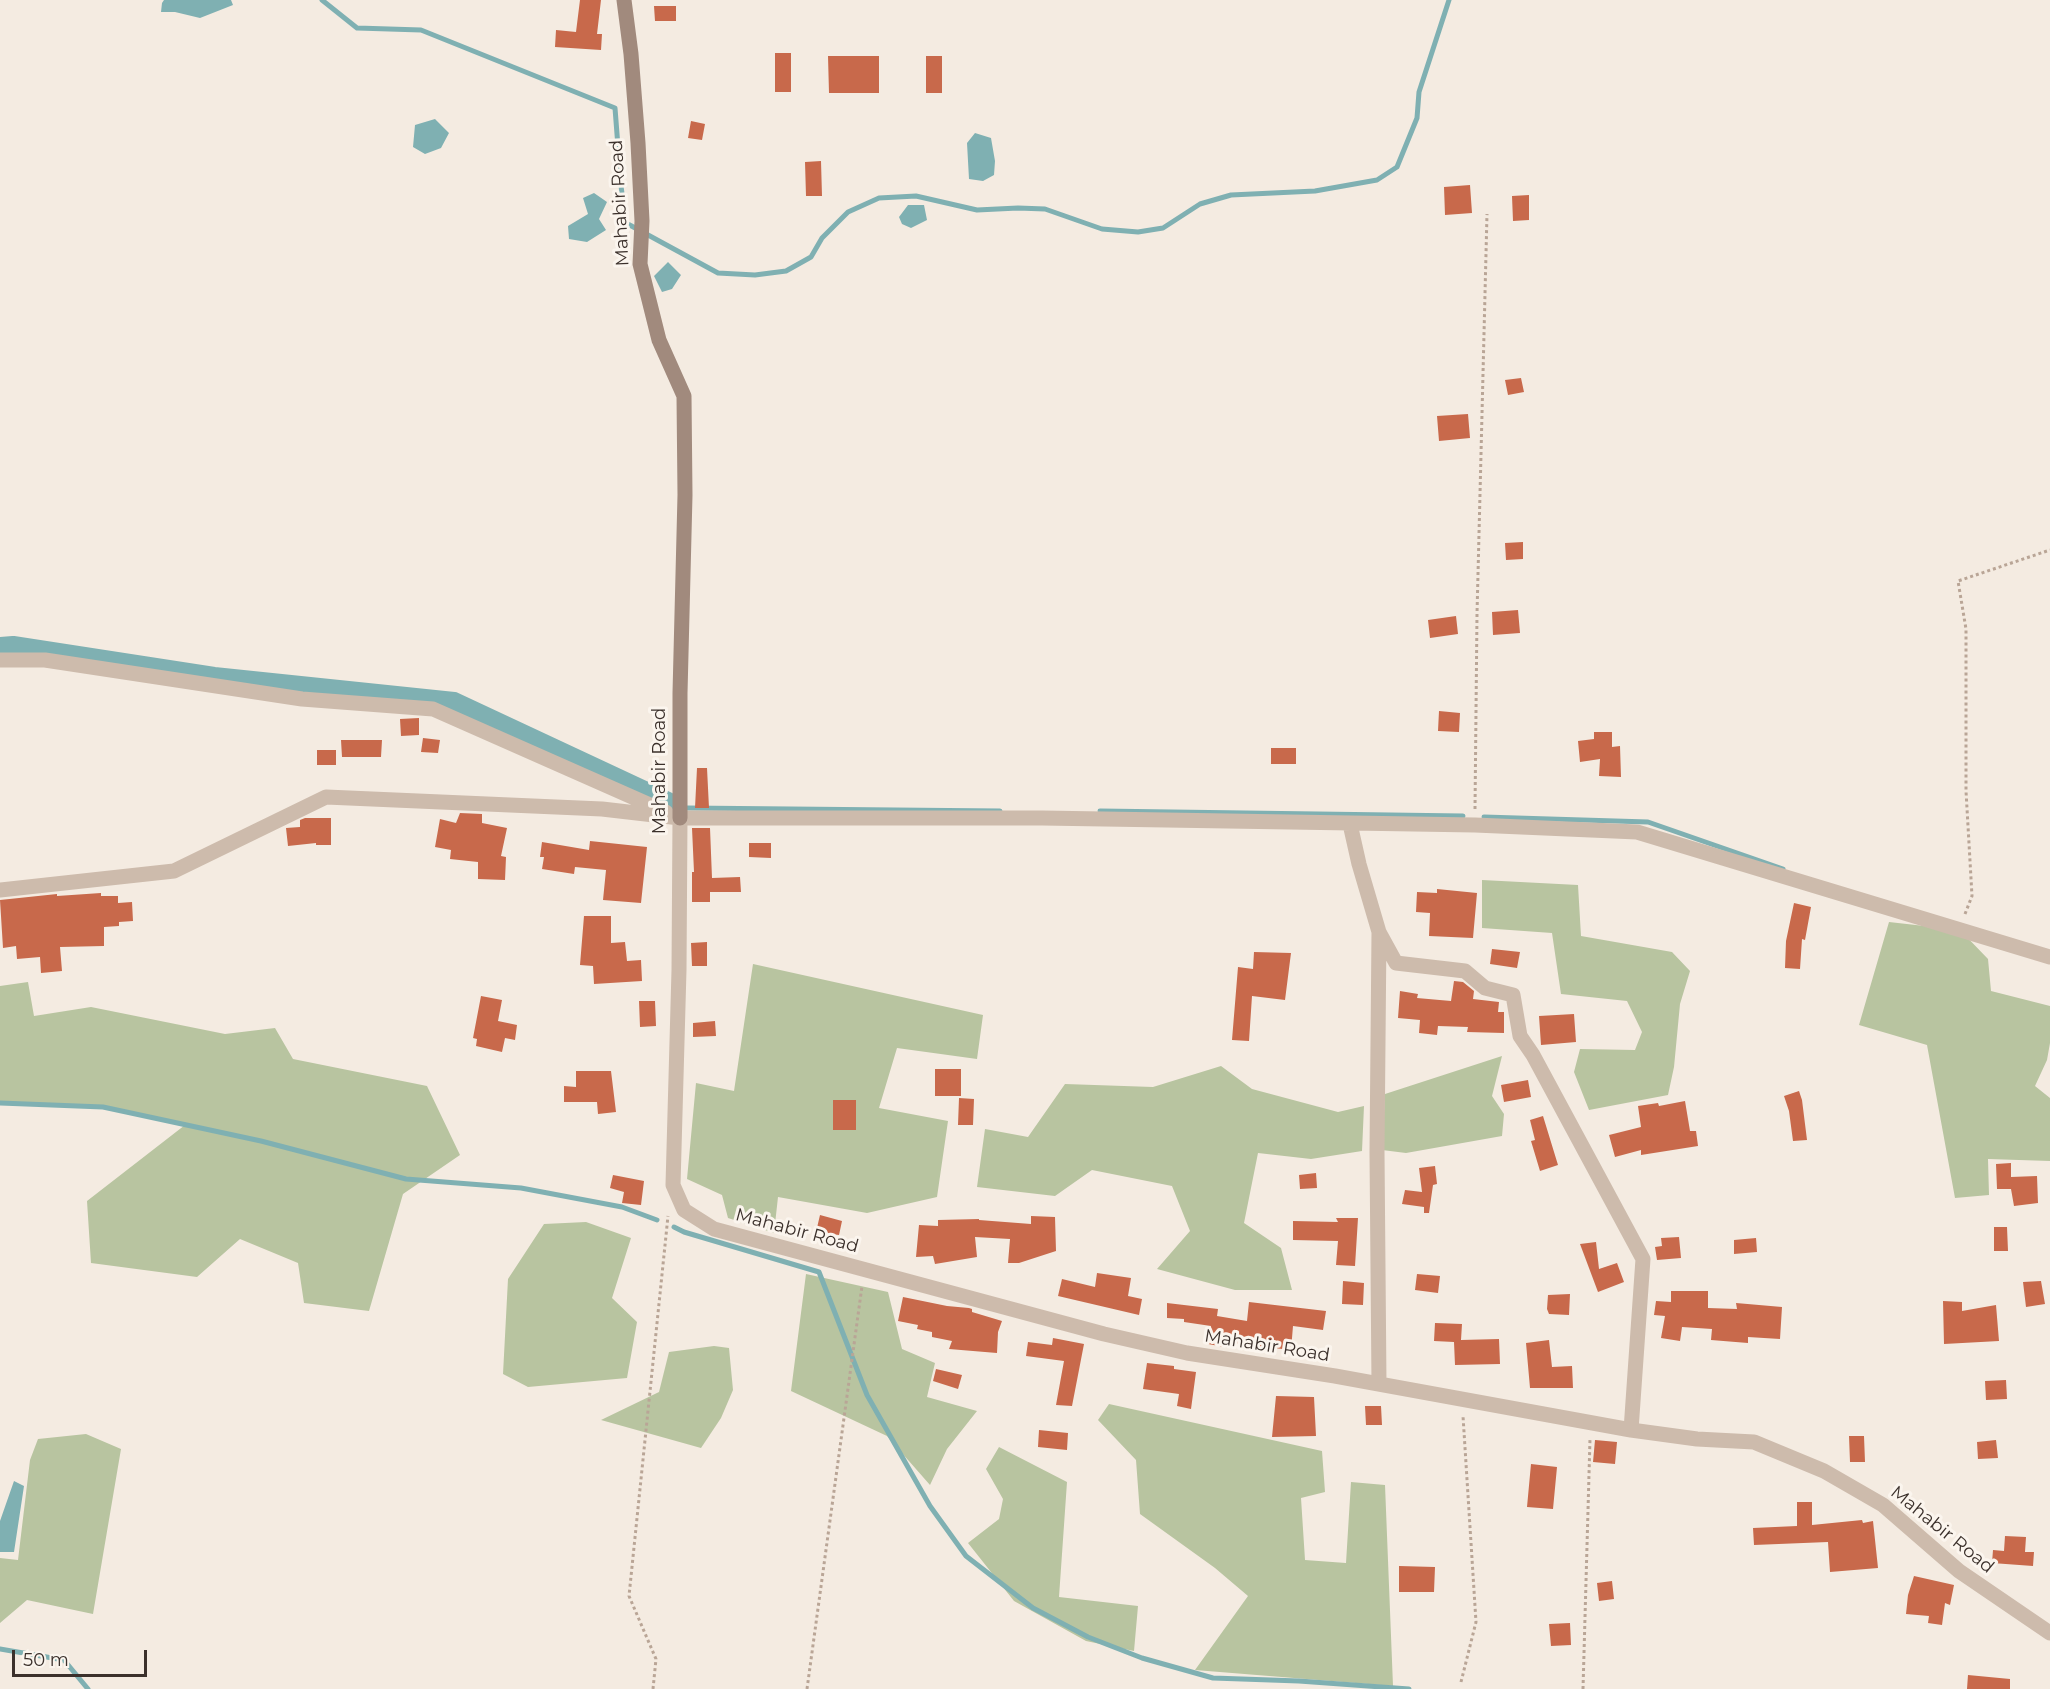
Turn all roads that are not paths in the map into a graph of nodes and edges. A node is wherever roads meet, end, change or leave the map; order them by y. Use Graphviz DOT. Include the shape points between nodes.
graph roads {
  1 [pos="624,0"];
  2 [pos="0,660"];
  3 [pos="680,818"];
  4 [pos="1350,824"];
  5 [pos="0,890"];
  6 [pos="1379,933"];
  7 [pos="2050,957"];
  8 [pos="1379,1384"];
  9 [pos="1631,1430"];
  10 [pos="2050,1634"];
  1 -- 3 [label="street, Mahabir Road" via="642,221 640,264 659,340 684,396"];
  2 -- 3 [label="street" via="45,660 302,699 433,709"];
  3 -- 4 [label="street" via="1042,818"];
  3 -- 5 [label="street" via="602,809 326,797 174,871"];
  3 -- 8 [label="street, Mahabir Road" via="673,1185 684,1210 714,1229 1104,1334 1187,1353"];
  4 -- 6 [label="street"];
  4 -- 7 [label="street" via="1637,832"];
  6 -- 8 [label="street"];
  6 -- 9 [label="street" via="1395,963 1465,971 1485,988 1513,995 1520,1036 1643,1259"];
  8 -- 9 [label="street, Mahabir Road"];
  9 -- 10 [label="street, Mahabir Road" via="1755,1442 1824,1471 1883,1505 1959,1571"];
}
